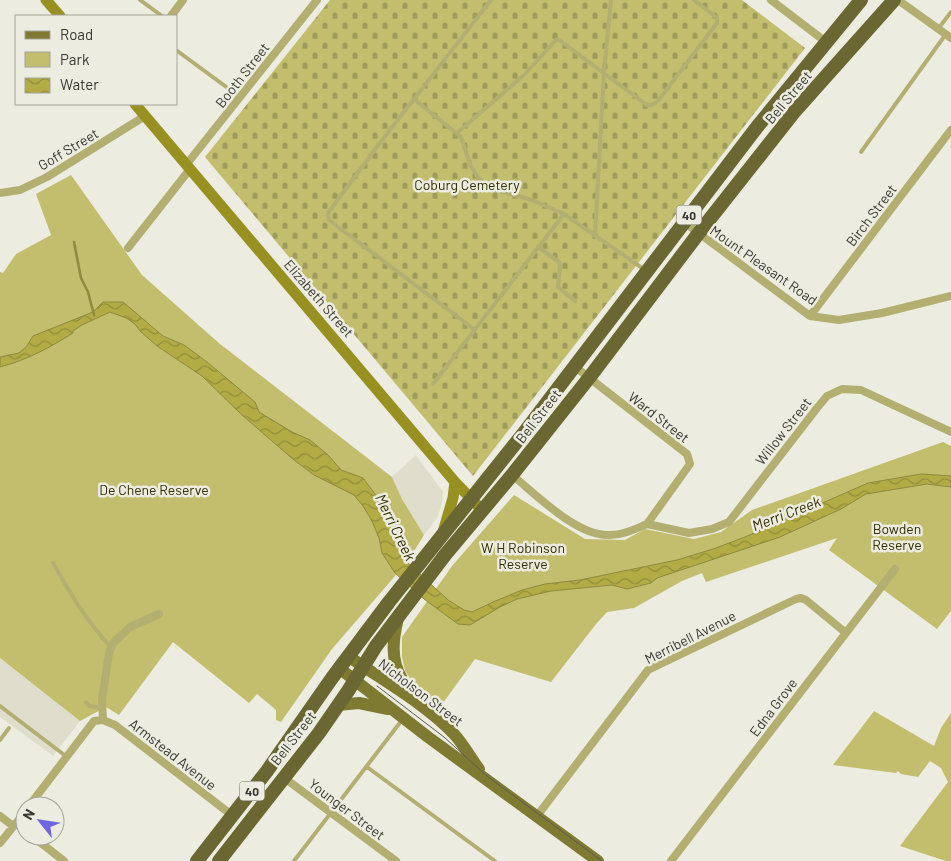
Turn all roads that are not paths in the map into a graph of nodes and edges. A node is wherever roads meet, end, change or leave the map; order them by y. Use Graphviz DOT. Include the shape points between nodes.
graph roads {
  1 [pos="46,0"];
  2 [pos="140,0"];
  3 [pos="183,0"];
  4 [pos="317,0"];
  5 [pos="491,0"];
  6 [pos="611,0"];
  7 [pos="694,0"];
  8 [pos="771,0"];
  9 [pos="861,0"];
  10 [pos="896,0"];
  11 [pos="951,12"];
  12 [pos="850,13"];
  13 [pos="59,15"];
  14 [pos="161,15"];
  15 [pos="171,15"];
  16 [pos="874,23"];
  17 [pos="938,29"];
  18 [pos="948,36"];
  19 [pos="826,42"];
  20 [pos="178,51"];
  21 [pos="604,72"];
  22 [pos="240,97"];
  23 [pos="414,100"];
  24 [pos="135,105"];
  25 [pos="145,116"];
  26 [pos="951,130"];
  27 [pos="457,133"];
  28 [pos="861,152"];
  29 [pos="188,167"];
  30 [pos="0,193"];
  31 [pos="564,214"];
  32 [pos="684,222"];
  33 [pos="698,234"];
  34 [pos="595,235"];
  35 [pos="538,247"];
  36 [pos="128,248"];
  37 [pos="646,271"];
  38 [pos="951,296"];
  39 [pos="575,301"];
  40 [pos="810,316"];
  41 [pos="475,330"];
  42 [pos="574,366"];
  43 [pos="589,378"];
  44 [pos="432,384"];
  45 [pos="951,432"];
  46 [pos="512,475"];
  47 [pos="455,482"];
  48 [pos="471,499"];
  49 [pos="482,510"];
  50 [pos="647,524"];
  51 [pos="442,534"];
  52 [pos="53,564"];
  53 [pos="895,569"];
  54 [pos="400,613"];
  55 [pos="159,614"];
  56 [pos="846,633"];
  57 [pos="112,647"];
  58 [pos="348,656"];
  59 [pos="363,667"];
  60 [pos="339,668"];
  61 [pos="355,680"];
  62 [pos="86,702"];
  63 [pos="417,704"];
  64 [pos="338,705"];
  65 [pos="0,706"];
  66 [pos="103,708"];
  67 [pos="393,710"];
  68 [pos="404,719"];
  69 [pos="104,720"];
  70 [pos="302,721"];
  71 [pos="9,728"];
  72 [pos="319,732"];
  73 [pos="0,740"];
  74 [pos="67,757"];
  75 [pos="367,767"];
  76 [pos="283,777"];
  77 [pos="489,780"];
  78 [pos="37,796"];
  79 [pos="332,813"];
  80 [pos="0,816"];
  81 [pos="233,816"];
  82 [pos="537,816"];
  83 [pos="15,825"];
  84 [pos="0,843"];
  85 [pos="45,846"];
  86 [pos="296,860"];
  87 [pos="64,861"];
  88 [pos="197,861"];
  89 [pos="219,861"];
  90 [pos="396,861"];
  91 [pos="495,861"];
  92 [pos="598,861"];
  93 [pos="671,861"];
  1 -- 13 [label="main road"];
  2 -- 14 [label="lane"];
  3 -- 15 [label="street"];
  4 -- 22 [label="street, Booth Street"];
  5 -- 23 [label="lane"];
  6 -- 21 [label="lane"];
  7 -- 21 [label="lane" via="717,18 717,23 658,101 647,105"];
  8 -- 19 [label="street"];
  9 -- 12 [label="highway, Bell Street / 40"];
  10 -- 16 [label="highway, Bell Street / 40"];
  10 -- 17 [label="street"];
  11 -- 17 [label="lane"];
  12 -- 16 [label="highway"];
  12 -- 19 [label="highway, Bell Street / 40"];
  16 -- 33 [label="highway, Bell Street / 40" via="795,111"];
  17 -- 18 [label="street"];
  18 -- 28 [label="lane"];
  19 -- 32 [label="highway, Bell Street / 40"];
  20 -- 22 [label="lane"];
  21 -- 27 [label="lane" via="556,39 524,75"];
  21 -- 34 [label="lane"];
  22 -- 29 [label="street, Booth Street"];
  23 -- 27 [label="lane"];
  23 -- 41 [label="lane" via="331,208 329,220"];
  24 -- 25 [label="main road, Elizabeth Street"];
  25 -- 29 [label="main road, Elizabeth Street"];
  25 -- 30 [label="street, Goff Street" via="47,177 20,190"];
  26 -- 40 [label="street, Birch Street"];
  27 -- 31 [label="lane" via="464,141 470,164 484,184"];
  29 -- 36 [label="street, Booth Street"];
  29 -- 47 [label="main road, Elizabeth Street"];
  31 -- 34 [label="lane"];
  31 -- 35 [label="lane"];
  32 -- 33 [label="street, Mount Pleasant Road"];
  32 -- 37 [label="highway, Bell Street / 40"];
  33 -- 40 [label="street, Mount Pleasant Road"];
  33 -- 43 [label="highway, Bell Street / 40"];
  34 -- 37 [label="lane"];
  35 -- 39 [label="lane" via="559,262 558,287"];
  35 -- 41 [label="lane"];
  37 -- 42 [label="highway, Bell Street / 40"];
  38 -- 40 [label="street, Mount Pleasant Road" via="839,320"];
  41 -- 44 [label="lane"];
  42 -- 43 [label="street, Ward Street"];
  42 -- 48 [label="highway, Bell Street / 40"];
  43 -- 46 [label="highway, Bell Street / 40"];
  43 -- 50 [label="street, Ward Street" via="687,454 690,464"];
  45 -- 50 [label="street, Willow Street" via="861,390 842,389 827,396 729,522 689,533"];
  46 -- 49 [label="highway, Bell Street / 40"];
  46 -- 50 [label="street" via="589,532 610,536"];
  47 -- 48 [label="main road, Elizabeth Street"];
  47 -- 51 [label="main road"];
  48 -- 49 [label="main road, Elizabeth Street"];
  48 -- 51 [label="highway, Bell Street / 40"];
  49 -- 54 [label="highway, Bell Street / 40"];
  51 -- 58 [label="highway, Bell Street / 40"];
  52 -- 57 [label="lane" via="74,600"];
  53 -- 56 [label="street, Edna Grove"];
  54 -- 59 [label="highway, Bell Street / 40"];
  54 -- 63 [label="main road" via="394,637 394,659"];
  55 -- 57 [label="street" via="130,627"];
  56 -- 82 [label="street, Merribell Avenue" via="801,598 648,670"];
  56 -- 93 [label="street, Edna Grove"];
  57 -- 66 [label="street" via="108,653"];
  58 -- 59 [label="main road, Nicholson Street"];
  58 -- 60 [label="highway, Bell Street / 40"];
  59 -- 61 [label="highway, Bell Street / 40"];
  59 -- 63 [label="main road, Nicholson Street"];
  60 -- 61 [label="main road, Nicholson Street"];
  60 -- 70 [label="highway, Bell Street / 40"];
  61 -- 64 [label="highway, Bell Street / 40"];
  61 -- 67 [label="main road, Nicholson Street"];
  62 -- 66 [label="lane" via="89,706"];
  63 -- 77 [label="main road, Nicholson Street" via="453,734"];
  64 -- 67 [label="main road" via="359,703"];
  64 -- 72 [label="highway, Bell Street / 40"];
  65 -- 74 [label="lane"];
  66 -- 69 [label="street"];
  67 -- 68 [label="main road, Nicholson Street"];
  68 -- 75 [label="lane"];
  68 -- 77 [label="main road, Nicholson Street"];
  69 -- 74 [label="street" via="94,721"];
  69 -- 81 [label="street, Armstead Avenue" via="115,725"];
  70 -- 72 [label="highway"];
  70 -- 81 [label="highway, Bell Street / 40"];
  71 -- 73 [label="lane"];
  72 -- 76 [label="highway, Bell Street / 40"];
  74 -- 78 [label="street"];
  75 -- 79 [label="lane"];
  75 -- 91 [label="lane"];
  76 -- 79 [label="street, Younger Street"];
  76 -- 89 [label="highway, Bell Street / 40"];
  77 -- 82 [label="main road, Nicholson Street"];
  79 -- 86 [label="lane"];
  79 -- 90 [label="street, Younger Street"];
  80 -- 83 [label="street"];
  81 -- 88 [label="highway, Bell Street / 40"];
  82 -- 92 [label="main road, Nicholson Street"];
  83 -- 84 [label="street"];
  85 -- 87 [label="street"];
}
